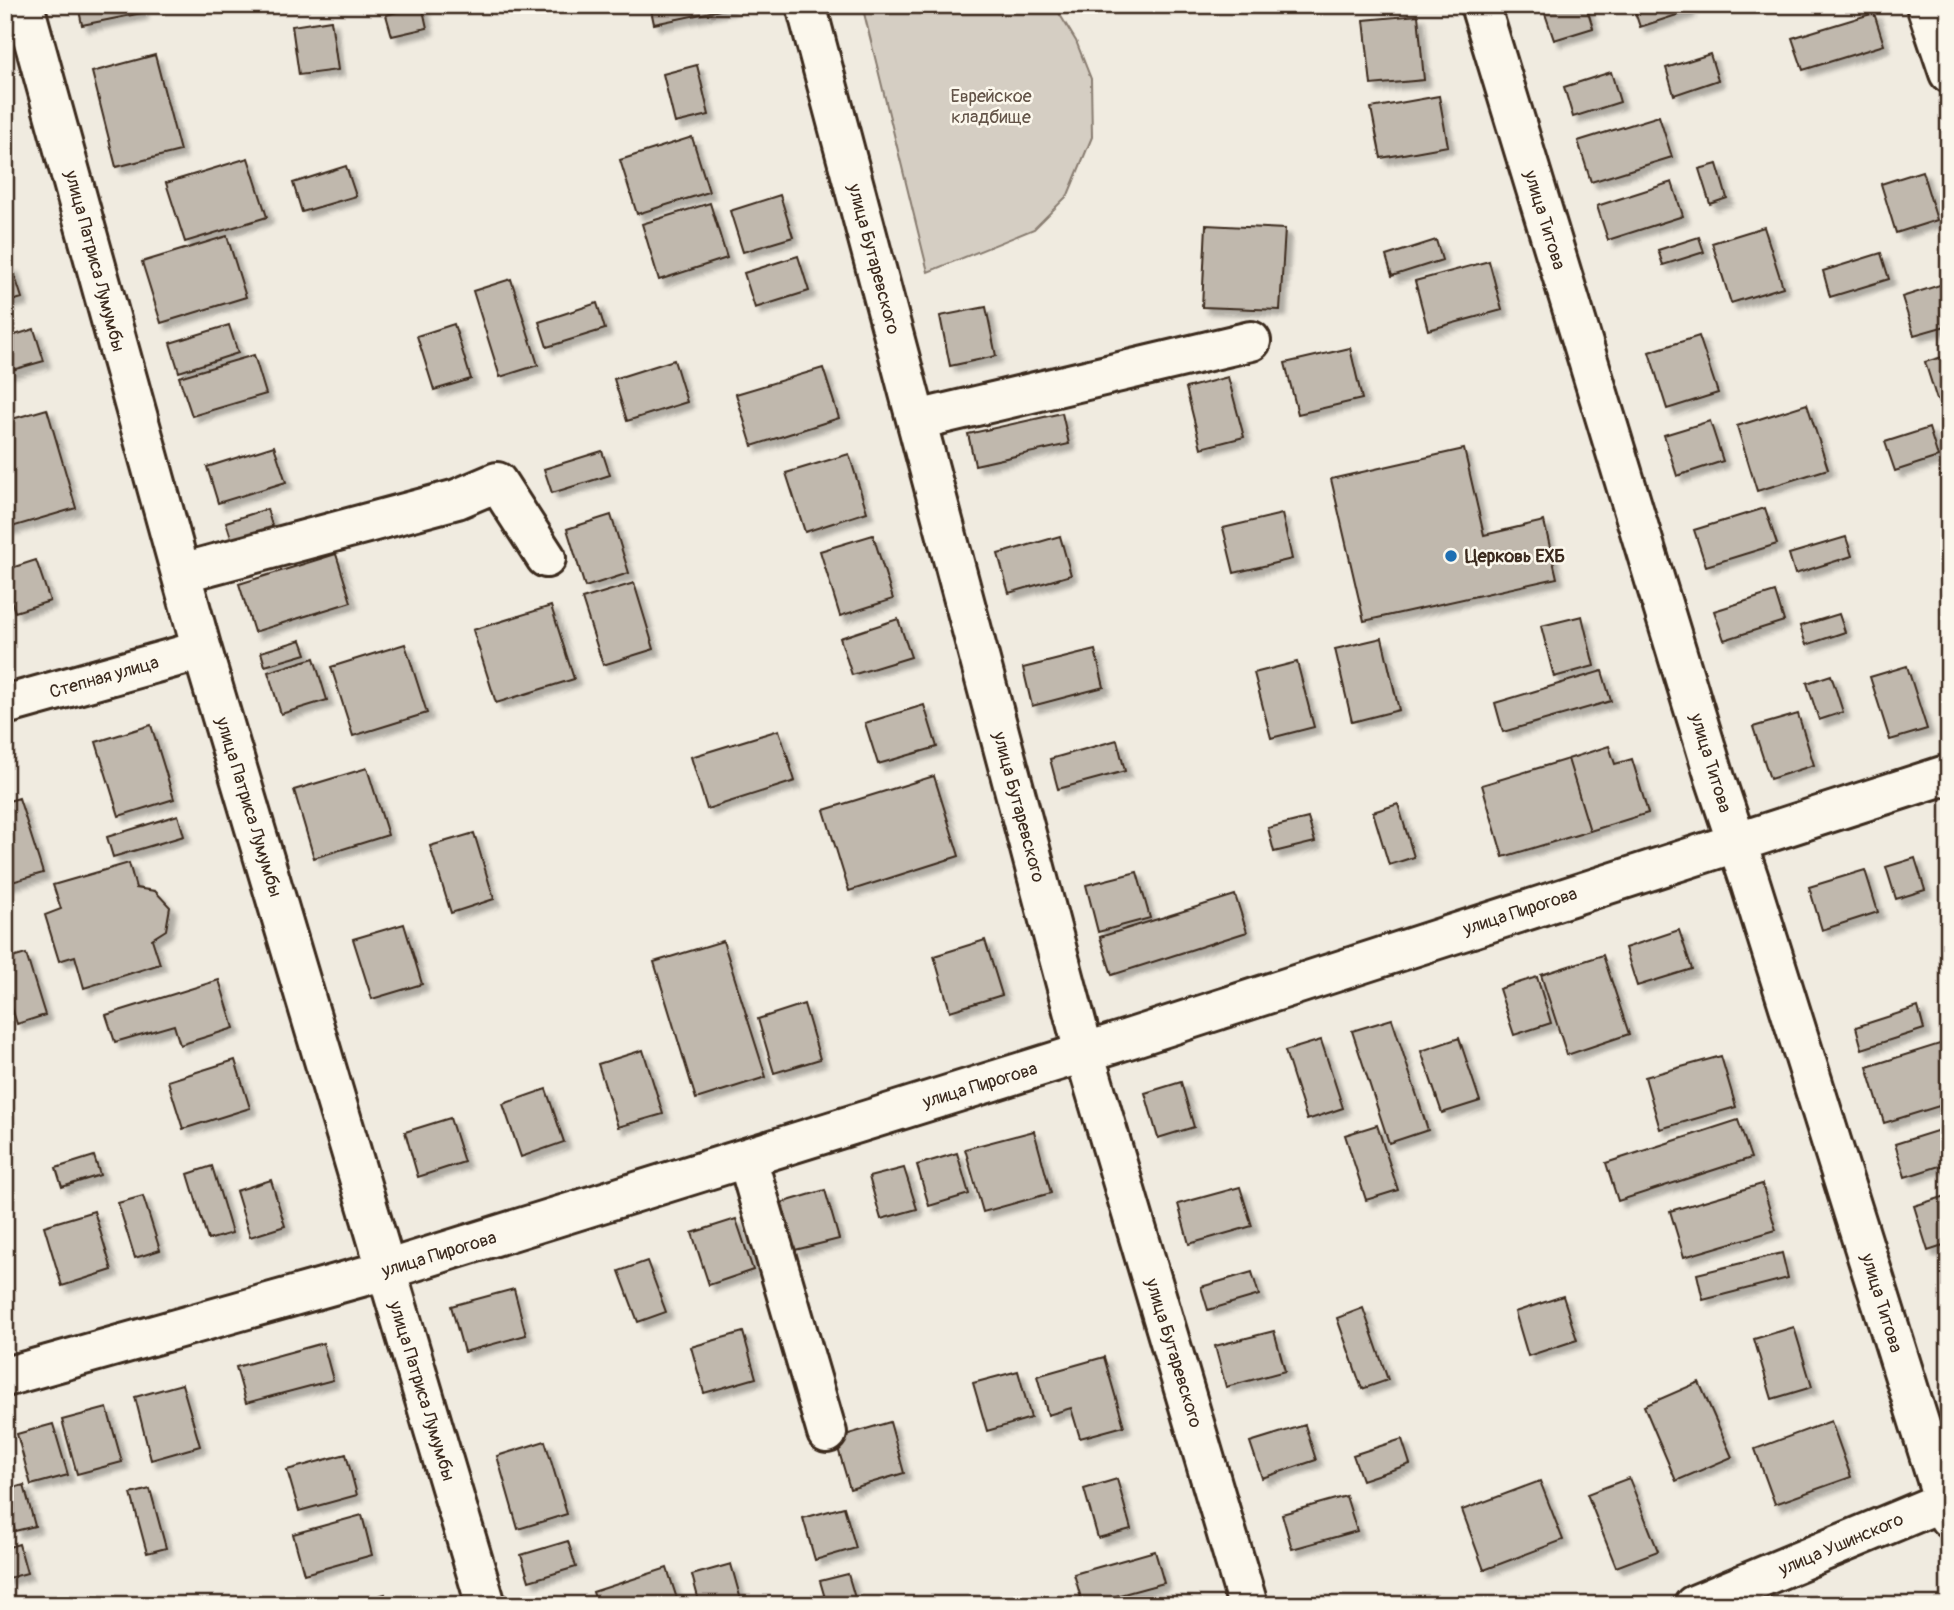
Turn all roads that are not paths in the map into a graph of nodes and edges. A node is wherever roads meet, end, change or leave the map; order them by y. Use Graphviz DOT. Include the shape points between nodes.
graph roads {
  1 [pos="24,5"];
  2 [pos="806,5"];
  3 [pos="1480,5"];
  4 [pos="1926,5"];
  5 [pos="1949,73"];
  6 [pos="1251,341"];
  7 [pos="917,420"];
  8 [pos="546,558"];
  9 [pos="181,573"];
  10 [pos="202,650"];
  11 [pos="5,705"];
  12 [pos="1949,774"];
  13 [pos="1736,842"];
  14 [pos="1084,1052"];
  15 [pos="747,1158"];
  16 [pos="386,1270"];
  17 [pos="5,1377"];
  18 [pos="827,1433"];
  19 [pos="1947,1506"];
  20 [pos="486,1605"];
  21 [pos="1248,1605"];
  22 [pos="1694,1605"];
  1 -- 9 [label="street, улица Патриса Лумумбы"];
  2 -- 7 [label="street, улица Бутаревского"];
  3 -- 13 [label="street, улица Титова"];
  4 -- 5 [label="street"];
  6 -- 7 [label="street"];
  7 -- 14 [label="street, улица Бутаревского"];
  8 -- 9 [label="street" via="496,482 444,503"];
  9 -- 10 [label="street, улица Патриса Лумумбы"];
  10 -- 11 [label="street, Степная улица"];
  10 -- 16 [label="street, улица Патриса Лумумбы"];
  12 -- 13 [label="street, улица Пирогова"];
  13 -- 14 [label="street, улица Пирогова"];
  13 -- 19 [label="street, улица Титова"];
  14 -- 15 [label="street, улица Пирогова"];
  14 -- 21 [label="street, улица Бутаревского"];
  15 -- 16 [label="street, улица Пирогова"];
  15 -- 18 [label="street"];
  16 -- 17 [label="street, улица Пирогова"];
  16 -- 20 [label="street, улица Патриса Лумумбы"];
  19 -- 22 [label="street, улица Ушинского"];
}
